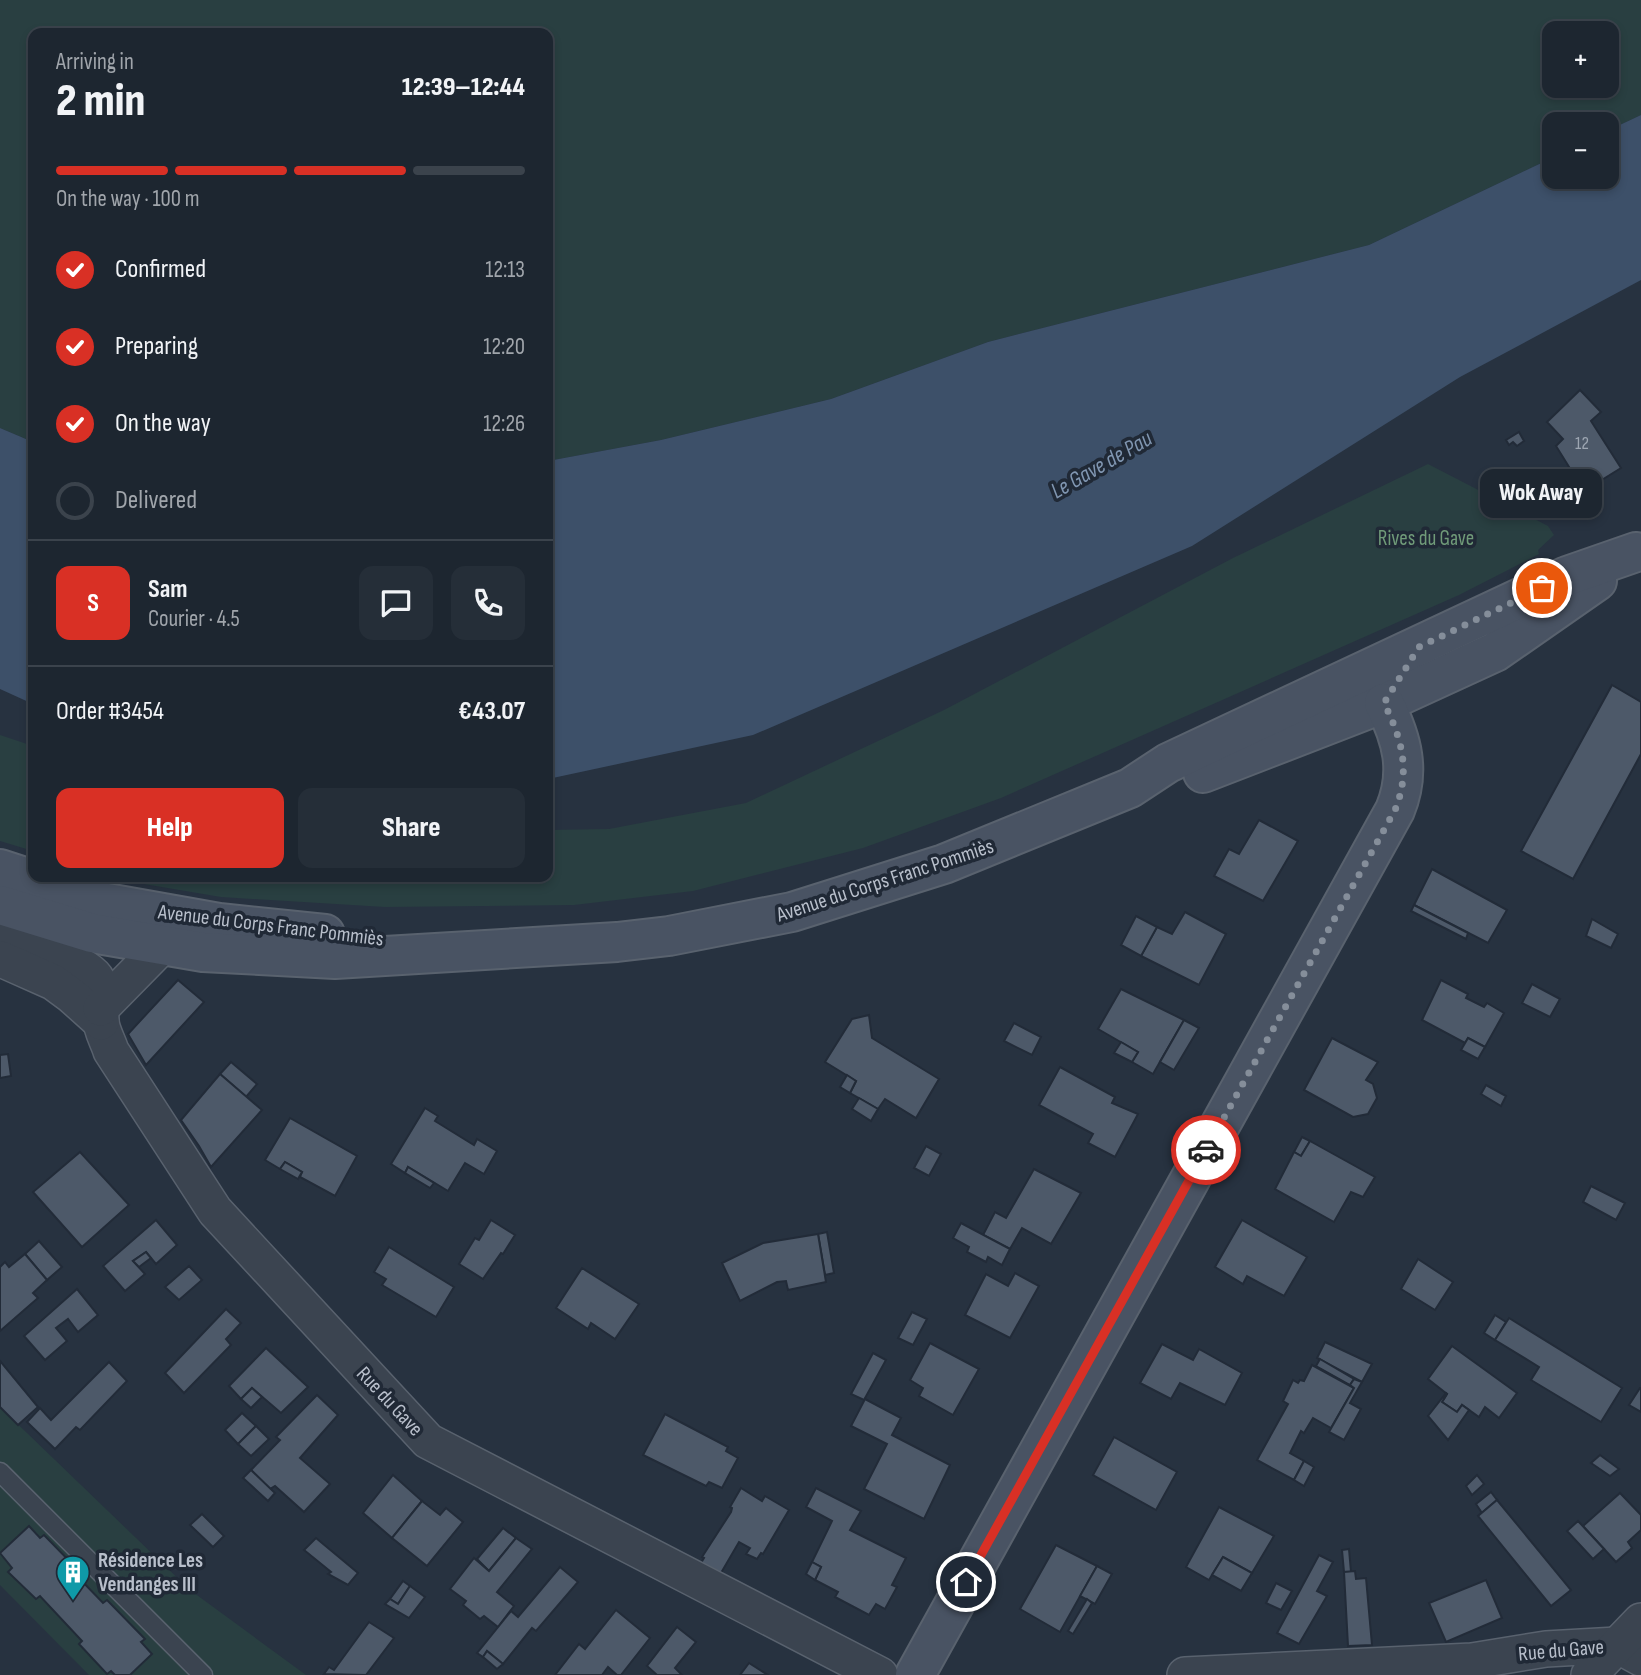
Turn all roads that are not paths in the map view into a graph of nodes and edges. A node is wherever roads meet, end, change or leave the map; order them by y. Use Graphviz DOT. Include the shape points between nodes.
graph roads {
  1 [pos="1639,550"];
  2 [pos="1419,647"];
  3 [pos="1384,703"];
  4 [pos="1130,788"];
  5 [pos="0,869"];
  6 [pos="28,878"];
  7 [pos="40,882"];
  8 [pos="0,905"];
  9 [pos="0,940"];
  10 [pos="163,945"];
  11 [pos="547,946"];
  12 [pos="0,959"];
  13 [pos="101,1015"];
  14 [pos="0,1472"];
  15 [pos="1633,1641"];
  16 [pos="1469,1668"];
  17 [pos="203,1675"];
  18 [pos="880,1675"];
  19 [pos="915,1675"];
  20 [pos="1185,1675"];
  21 [pos="1589,1675"];
  1 -- 2 [label="main road, Avenue du Corps Franc Pommiès" via="1567,576"];
  1 -- 3 [label="main road, Avenue du Corps Franc Pommiès" via="1495,652"];
  2 -- 3 [label="main road"];
  2 -- 4 [label="main road, Avenue du Corps Franc Pommiès" via="1168,763"];
  3 -- 4 [label="main road, Avenue du Corps Franc Pommiès" via="1181,782"];
  3 -- 19 [label="main road" via="1403,758 1403,790 1395,810"];
  4 -- 11 [label="main road, Avenue du Corps Franc Pommiès" via="944,864 792,912 669,936"];
  5 -- 6 [label="main road, Avenue du Corps Franc Pommiès"];
  7 -- 11 [label="main road, Avenue du Corps Franc Pommiès" via="101,902 219,923 354,937"];
  8 -- 10 [label="main road, Avenue du Corps Franc Pommiès" via="92,933"];
  9 -- 13 [label="street, Rue du Gave" via="91,970 98,979"];
  10 -- 11 [label="main road, Avenue du Corps Franc Pommiès" via="203,952 335,959"];
  10 -- 13 [label="street"];
  12 -- 13 [label="street, Rue du Gave" via="53,982"];
  13 -- 18 [label="street, Rue du Gave" via="111,1051 130,1084 215,1211 428,1441"];
  14 -- 17 [label="lane"];
  15 -- 16 [label="street, Rue du Gave" via="1546,1649"];
  15 -- 21 [label="street"];
  16 -- 20 [label="street, Rue du Gave"];
}
